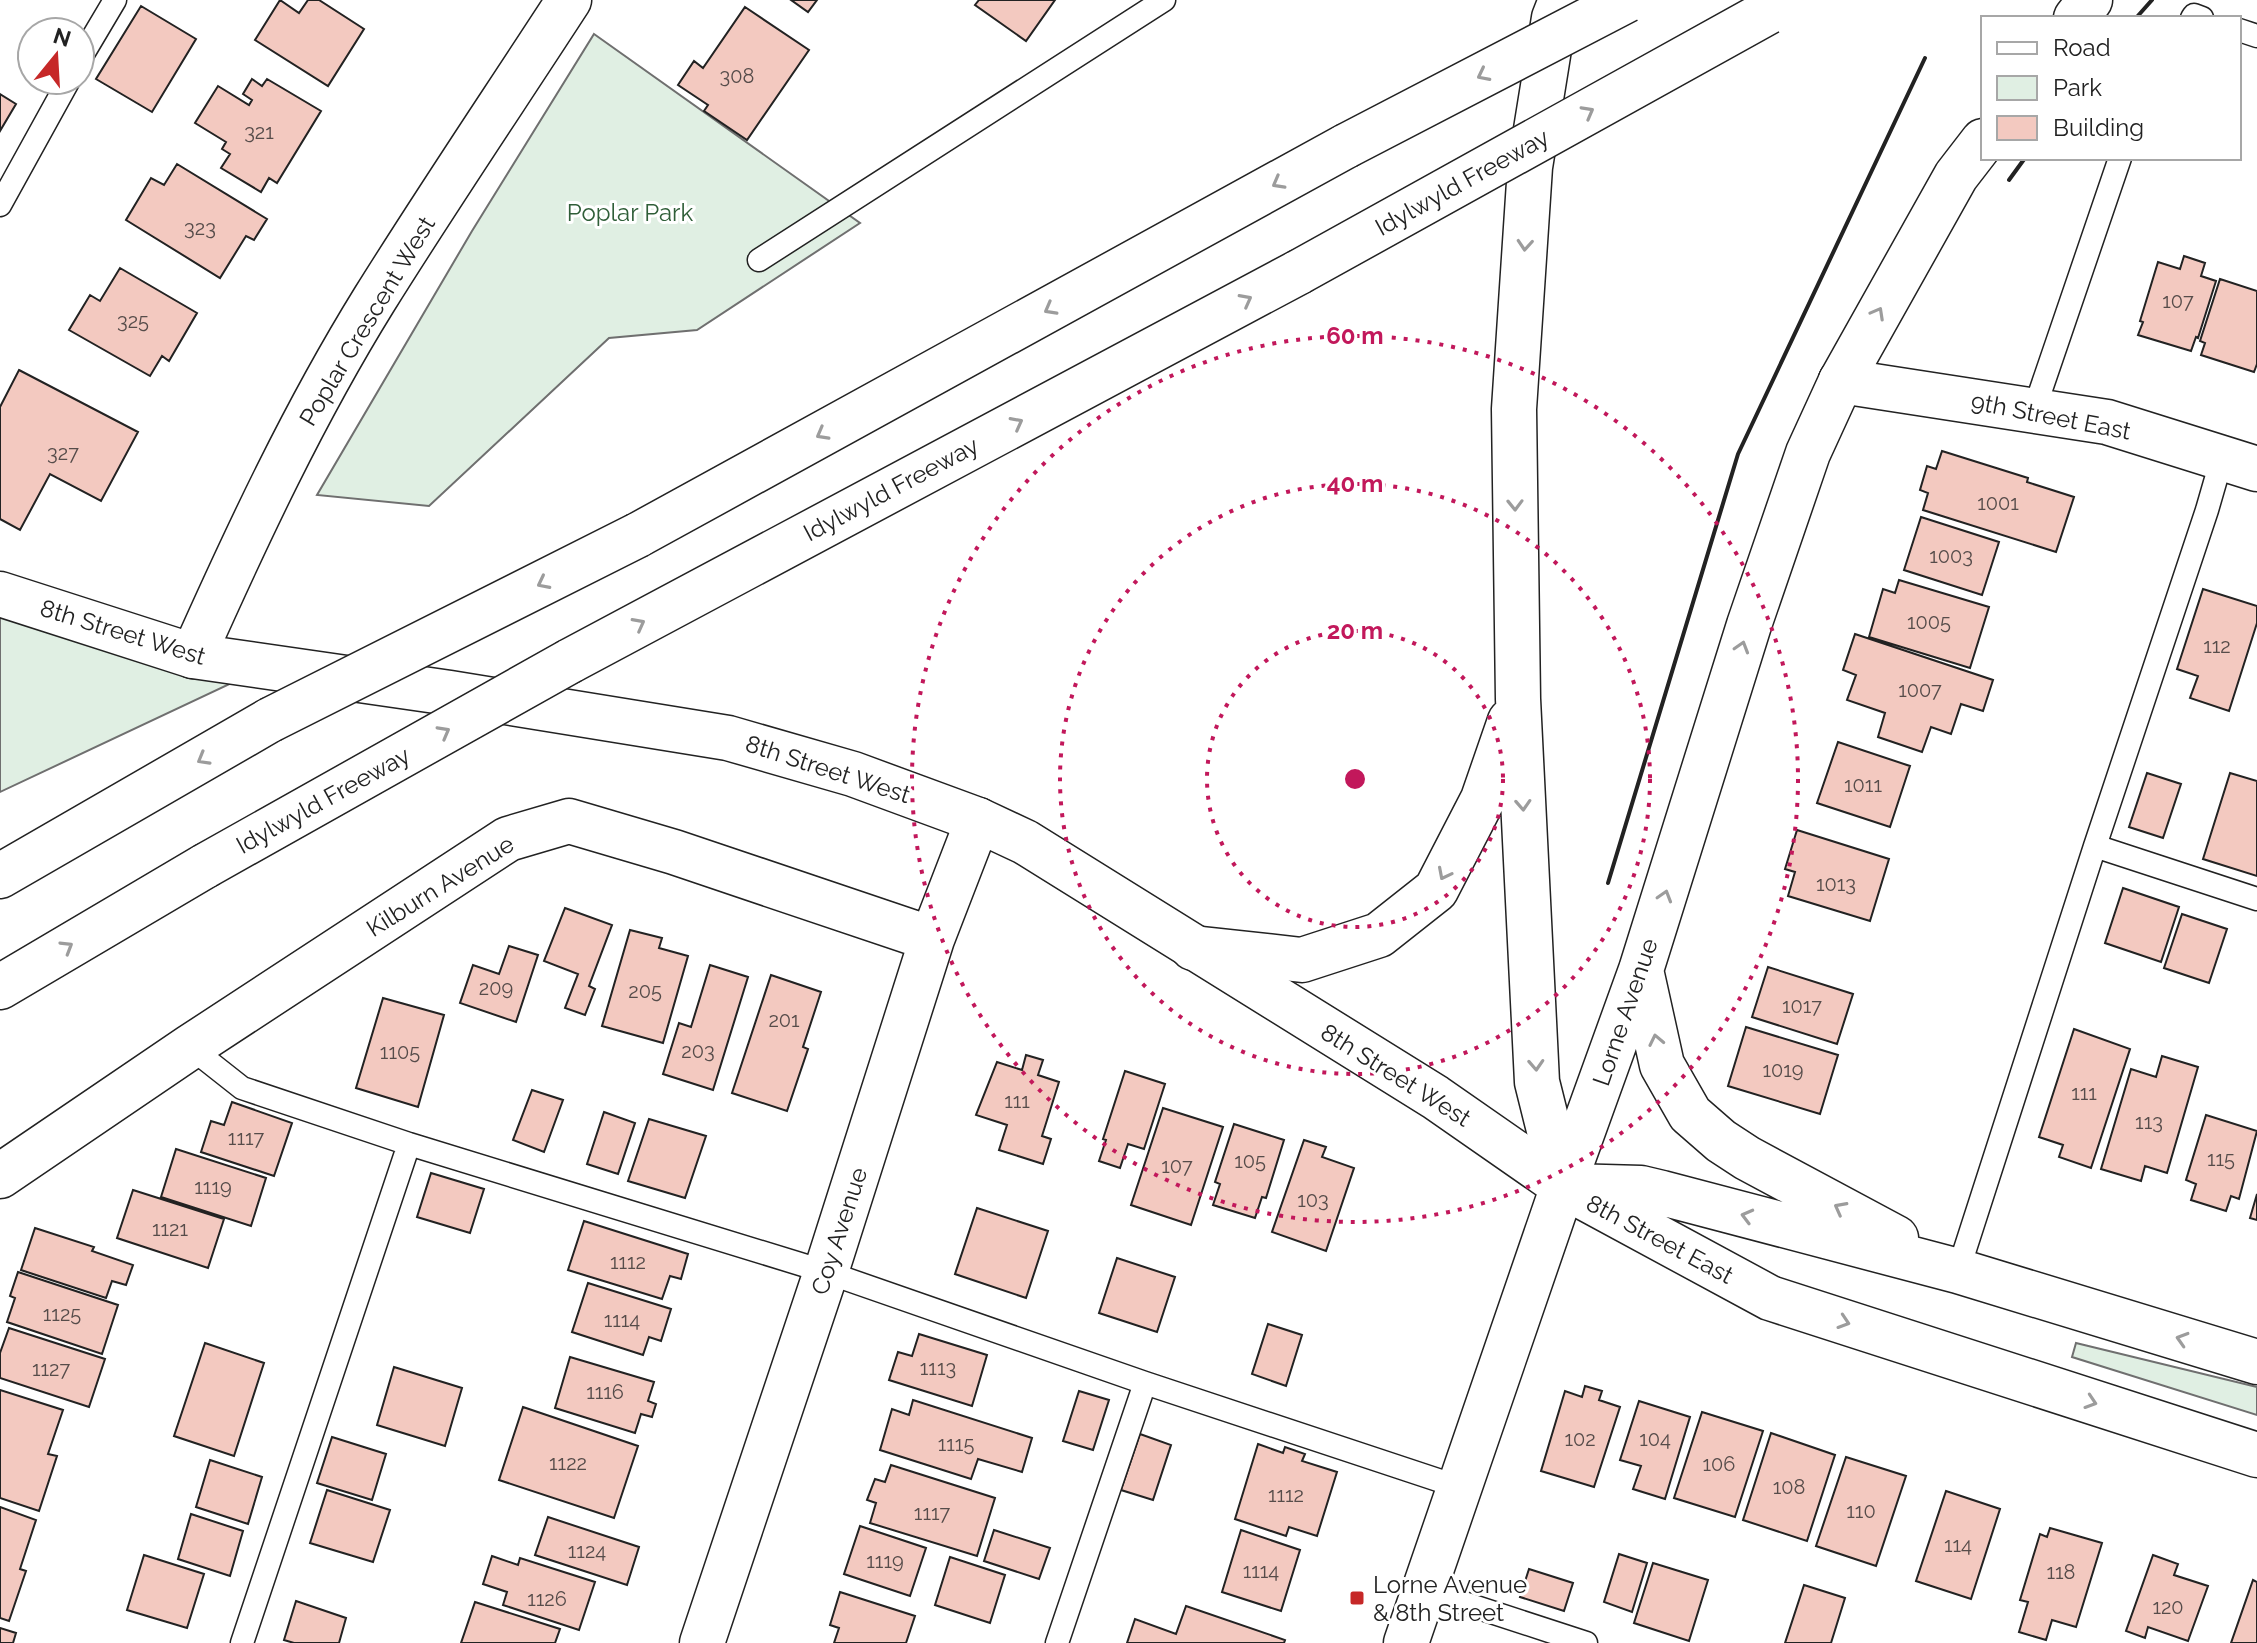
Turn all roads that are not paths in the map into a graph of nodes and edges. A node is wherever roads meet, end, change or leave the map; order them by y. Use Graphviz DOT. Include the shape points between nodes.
graph roads {
  1 [pos="115,0"];
  2 [pos="569,0"];
  3 [pos="1164,0"];
  4 [pos="1561,0"];
  5 [pos="1627,0"];
  6 [pos="2090,0"];
  7 [pos="1778,6"];
  8 [pos="2078,16"];
  9 [pos="96,32"];
  10 [pos="60,96"];
  11 [pos="1981,144"];
  12 [pos="2119,160"];
  13 [pos="0,205"];
  14 [pos="759,260"];
  15 [pos="1841,381"];
  16 [pos="2033,413"];
  17 [pos="2239,463"];
  18 [pos="0,594"];
  19 [pos="193,656"];
  20 [pos="1518,699"];
  21 [pos="978,820"];
  22 [pos="2095,846"];
  23 [pos="0,876"];
  24 [pos="2257,899"];
  25 [pos="932,939"];
  26 [pos="1193,948"];
  27 [pos="1641,970"];
  28 [pos="0,987"];
  29 [pos="190,1047"];
  30 [pos="409,1144"];
  31 [pos="0,1176"];
  32 [pos="1563,1186"];
  33 [pos="1958,1271"];
  34 [pos="826,1272"];
  35 [pos="2257,1362"];
  36 [pos="1145,1383"];
  37 [pos="2257,1455"];
  38 [pos="1459,1487"];
  39 [pos="1424,1590"];
  40 [pos="242,1643"];
  41 [pos="702,1643"];
  42 [pos="1057,1643"];
  43 [pos="1406,1643"];
  44 [pos="1586,1643"];
  1 -- 9 [label="lane"];
  2 -- 19 [label="main road, Poplar Crescent West" via="358,329 236,558"];
  3 -- 14 [label="lane"];
  4 -- 20 [label="main road, one-way" via="1530,167 1515,394"];
  5 -- 23 [label="main road, one-way, bridge" via="1346,146 638,535 270,720"];
  6 -- 8 [label="main road"];
  28 -- 7 [label="main road, Idylwyld Freeway, one-way, bridge" via="570,661 1299,272"];
  10 -- 13 [label="lane"];
  15 -- 11 [label="main road, Lorne Avenue, one-way" via="1956,176"];
  12 -- 16 [label="lane"];
  15 -- 16 [label="main road, 9th Street East"];
  27 -- 15 [label="main road, Lorne Avenue, one-way" via="1749,625 1808,453"];
  16 -- 17 [label="main road, 9th Street East" via="2107,422"];
  17 -- 22 [label="lane" via="2207,510"];
  18 -- 19 [label="main road, 8th Street West"];
  19 -- 21 [label="main road, 8th Street West" via="728,738 853,774"];
  20 -- 26 [label="main road, one-way" via="1483,799 1436,890 1379,935 1302,960"];
  20 -- 32 [label="main road, one-way" via="1537,1082"];
  21 -- 25 [label="main road, Coy Avenue"];
  21 -- 26 [label="main road, 8th Street West" via="1025,842"];
  22 -- 24 [label="lane"];
  22 -- 33 [label="lane"];
  25 -- 29 [label="main road, Kilburn Avenue" via="569,821 508,839"];
  25 -- 34 [label="main road, Coy Avenue"];
  26 -- 32 [label="main road, 8th Street West" via="1435,1097"];
  27 -- 32 [label="main road, Lorne Avenue"];
  33 -- 27 [label="main road, one-way" via="1747,1158 1690,1114 1662,1065"];
  29 -- 30 [label="lane" via="242,1088"];
  29 -- 31 [label="main road, Kilburn Avenue"];
  30 -- 34 [label="lane"];
  30 -- 40 [label="lane"];
  33 -- 32 [label="main road, 8th Street East, one-way" via="1641,1188"];
  32 -- 37 [label="main road, 8th Street East, one-way" via="1770,1298"];
  32 -- 38 [label="main road, Lorne Avenue"];
  35 -- 33 [label="main road, 8th Street East, one-way"];
  34 -- 36 [label="lane"];
  34 -- 41 [label="main road, Coy Avenue"];
  36 -- 38 [label="lane"];
  36 -- 42 [label="lane"];
  38 -- 39 [label="main road, Lorne Avenue"];
  39 -- 43 [label="main road, Lorne Avenue"];
  39 -- 44 [label="lane"];
}
